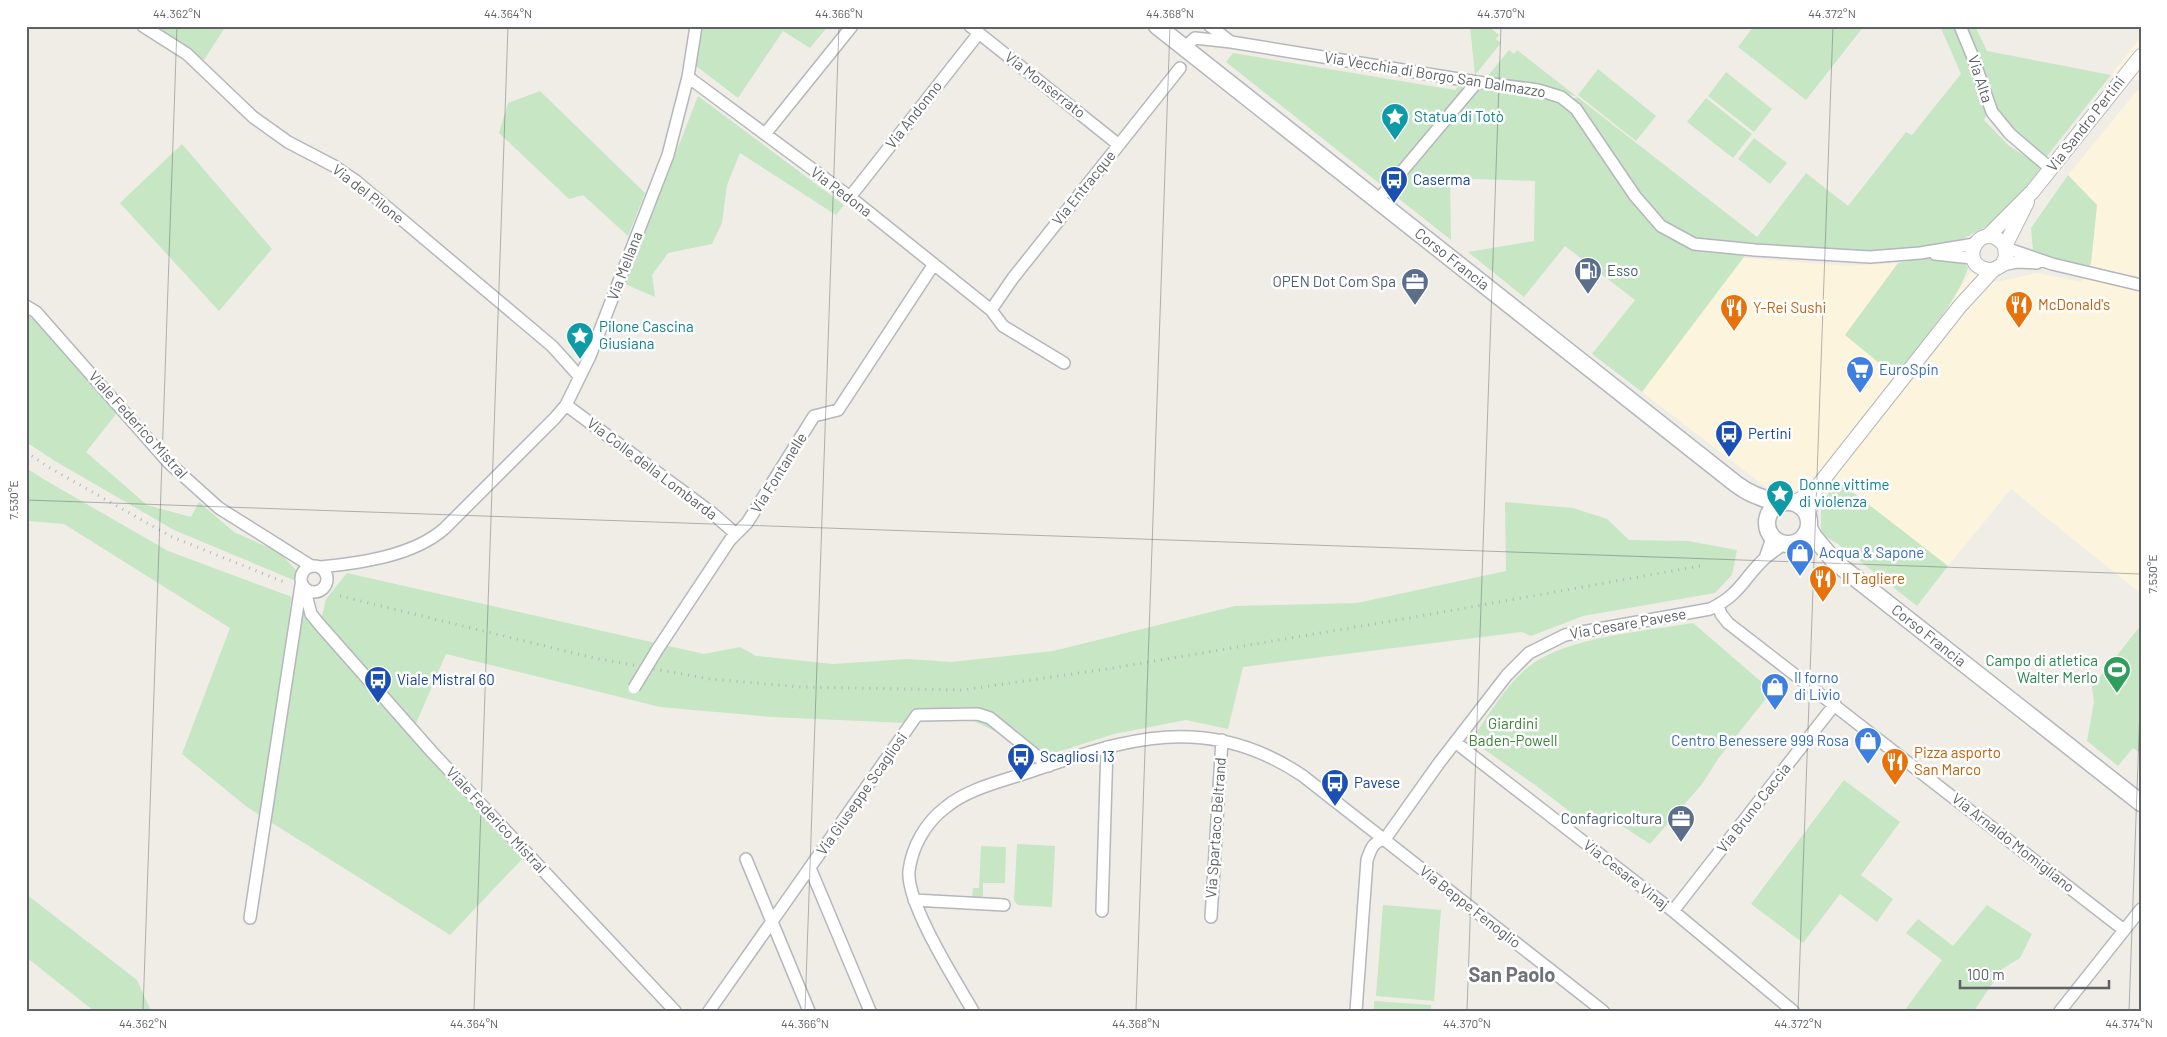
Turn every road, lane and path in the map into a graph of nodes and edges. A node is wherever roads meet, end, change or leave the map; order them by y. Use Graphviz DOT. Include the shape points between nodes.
graph roads {
  1 [pos="143,26"];
  2 [pos="696,26"];
  3 [pos="852,26"];
  4 [pos="1210,26"];
  5 [pos="1960,26"];
  6 [pos="1168,29"];
  7 [pos="974,30"];
  8 [pos="1231,42"];
  9 [pos="1184,48"];
  10 [pos="2141,56"];
  11 [pos="1180,68"];
  12 [pos="688,77"];
  13 [pos="1476,82"];
  14 [pos="765,134"];
  15 [pos="1119,144"];
  16 [pos="2051,169"];
  17 [pos="2032,192"];
  18 [pos="850,197"];
  19 [pos="1378,200"];
  20 [pos="1988,236"];
  21 [pos="1975,244"];
  22 [pos="2005,247"];
  23 [pos="1920,253"];
  24 [pos="1975,262"];
  25 [pos="934,264"];
  26 [pos="2052,264"];
  27 [pos="1998,268"];
  28 [pos="2141,285"];
  29 [pos="26,306"];
  30 [pos="1960,306"];
  31 [pos="991,310"];
  32 [pos="1064,363"];
  33 [pos="580,378"];
  34 [pos="566,405"];
  35 [pos="1747,492"];
  36 [pos="1814,492"];
  37 [pos="1788,503"];
  38 [pos="1767,520"];
  39 [pos="1808,522"];
  40 [pos="736,534"];
  41 [pos="1778,541"];
  42 [pos="1799,542"];
  43 [pos="1835,562"];
  44 [pos="345,564"];
  45 [pos="308,575"];
  46 [pos="327,582"];
  47 [pos="317,592"];
  48 [pos="1718,605"];
  49 [pos="320,625"];
  50 [pos="633,691"];
  51 [pos="1834,704"];
  52 [pos="1222,740"];
  53 [pos="1455,742"];
  54 [pos="1107,747"];
  55 [pos="1049,766"];
  56 [pos="2141,802"];
  57 [pos="1385,839"];
  58 [pos="746,858"];
  59 [pos="810,868"];
  60 [pos="914,900"];
  61 [pos="1004,905"];
  62 [pos="2141,909"];
  63 [pos="1102,911"];
  64 [pos="1673,911"];
  65 [pos="1211,917"];
  66 [pos="250,918"];
  67 [pos="772,921"];
  68 [pos="2124,930"];
  69 [pos="675,1011"];
  70 [pos="709,1011"];
  71 [pos="810,1011"];
  72 [pos="870,1011"];
  73 [pos="972,1011"];
  74 [pos="1356,1011"];
  75 [pos="1602,1011"];
  76 [pos="1793,1011"];
  77 [pos="2060,1011"];
  1 -- 33 [label="street, Via del Pilone" via="194,60 253,117 288,142 356,181 552,346"];
  2 -- 12 [label="street, Via Mellana"];
  3 -- 14 [label="street"];
  4 -- 8 [label="street"];
  5 -- 16 [label="street, Via Alta" via="1992,112 2010,134"];
  6 -- 9 [label="main road, Corso Francia"];
  7 -- 15 [label="street, Via Monserrato"];
  7 -- 18 [label="street, Via Andonno"];
  8 -- 9 [label="street, Via Vecchia di Borgo San Dalmazzo" via="1195,38"];
  8 -- 13 [label="street, Via Vecchia di Borgo San Dalmazzo"];
  9 -- 19 [label="main road, Corso Francia"];
  10 -- 16 [label="street, Via Sandro Pertini"];
  11 -- 15 [label="street, Via Entracque"];
  12 -- 14 [label="street, Via Pedona"];
  12 -- 33 [label="street, Via Mellana" via="668,155"];
  13 -- 19 [label="street"];
  13 -- 23 [label="street, Via Vecchia di Borgo San Dalmazzo" via="1538,90 1561,97 1576,109 1635,196 1662,226 1694,244 1870,256"];
  14 -- 18 [label="street, Via Pedona"];
  15 -- 31 [label="street, Via Entracque"];
  16 -- 17 [label="street, Via Sandro Pertini"];
  17 -- 20 [label="street, Via Sandro Pertini"];
  17 -- 22 [label="street, Via Sandro Pertini"];
  18 -- 25 [label="street, Via Pedona"];
  19 -- 35 [label="main road, Corso Francia"];
  20 -- 21 [label="street"];
  20 -- 22 [label="street" via="1995,237"];
  21 -- 23 [label="street, Via Vecchia di Borgo San Dalmazzo"];
  21 -- 24 [label="street" via="1972,251"];
  22 -- 26 [label="street"];
  22 -- 27 [label="street" via="2006,257"];
  23 -- 24 [label="street, Via Vecchia di Borgo San Dalmazzo"];
  24 -- 27 [label="street" via="1984,270"];
  24 -- 30 [label="street"];
  25 -- 31 [label="street, Via Pedona"];
  25 -- 40 [label="street, Via Fontanelle" via="838,410 814,416 747,523"];
  26 -- 27 [label="street" via="2017,262"];
  26 -- 28 [label="street"];
  27 -- 30 [label="street"];
  29 -- 45 [label="street, Viale Federico Mistral" via="36,312 169,463 218,508 284,550"];
  30 -- 36 [label="street"];
  31 -- 32 [label="street, Via Pedona" via="1003,326"];
  33 -- 34 [label="street, Via Mellana"];
  34 -- 40 [label="street, Via Colle della Lombarda"];
  34 -- 44 [label="street, Via Mellana" via="437,536 409,550"];
  35 -- 37 [label="main road, Corso Francia"];
  35 -- 38 [label="main road, Corso Francia"];
  36 -- 37 [label="street"];
  36 -- 39 [label="street"];
  37 -- 38 [label="main road" via="1772,509"];
  37 -- 39 [label="main road" via="1800,506"];
  38 -- 41 [label="main road" via="1767,527"];
  39 -- 42 [label="main road" via="1807,534"];
  39 -- 43 [label="main road, Corso Francia" via="1814,537"];
  40 -- 50 [label="street, Via Fontanelle, bridge"];
  41 -- 42 [label="main road"];
  41 -- 48 [label="street, Via Cesare Pavese" via="1739,591"];
  42 -- 43 [label="main road, Corso Francia"];
  43 -- 56 [label="main road, Corso Francia"];
  44 -- 45 [label="street, Via Mellana"];
  44 -- 46 [label="street"];
  45 -- 46 [label="street" via="326,573"];
  45 -- 47 [label="street, Viale Federico Mistral" via="308,590"];
  45 -- 49 [label="street, Viale Federico Mistral" via="311,614"];
  45 -- 66 [label="street"];
  46 -- 47 [label="street"];
  47 -- 49 [label="street"];
  48 -- 51 [label="street, Via Arnaldo Momigliano" via="1728,623"];
  48 -- 53 [label="street, Via Cesare Pavese" via="1565,635 1529,653 1507,675"];
  49 -- 69 [label="street, Viale Federico Mistral" via="432,752"];
  51 -- 64 [label="street, Via Bruno Caccia"];
  51 -- 68 [label="street, Via Arnaldo Momigliano"];
  52 -- 54 [label="street" via="1189,736"];
  52 -- 57 [label="street" via="1286,765"];
  52 -- 65 [label="street, Via Spartaco Beltrand"];
  53 -- 57 [label="street, Via Cesare Pavese"];
  53 -- 64 [label="street, Via Cesare Vinaj"];
  54 -- 55 [label="street"];
  54 -- 63 [label="street"];
  55 -- 59 [label="street, Via Giuseppe Scagliosi" via="990,718 978,714 917,715"];
  55 -- 60 [label="street" via="971,792 936,815 913,854 909,880"];
  57 -- 74 [label="street, Via Cesare Pavese" via="1376,841 1367,860"];
  57 -- 75 [label="street, Via Beppe Fenoglio"];
  58 -- 67 [label="street"];
  59 -- 67 [label="street"];
  59 -- 72 [label="street, Via Giuseppe Scagliosi"];
  60 -- 61 [label="street"];
  60 -- 73 [label="street"];
  62 -- 68 [label="street"];
  64 -- 76 [label="street, Via Cesare Vinaj"];
  67 -- 70 [label="street"];
  67 -- 71 [label="street"];
  68 -- 77 [label="street"];
}
